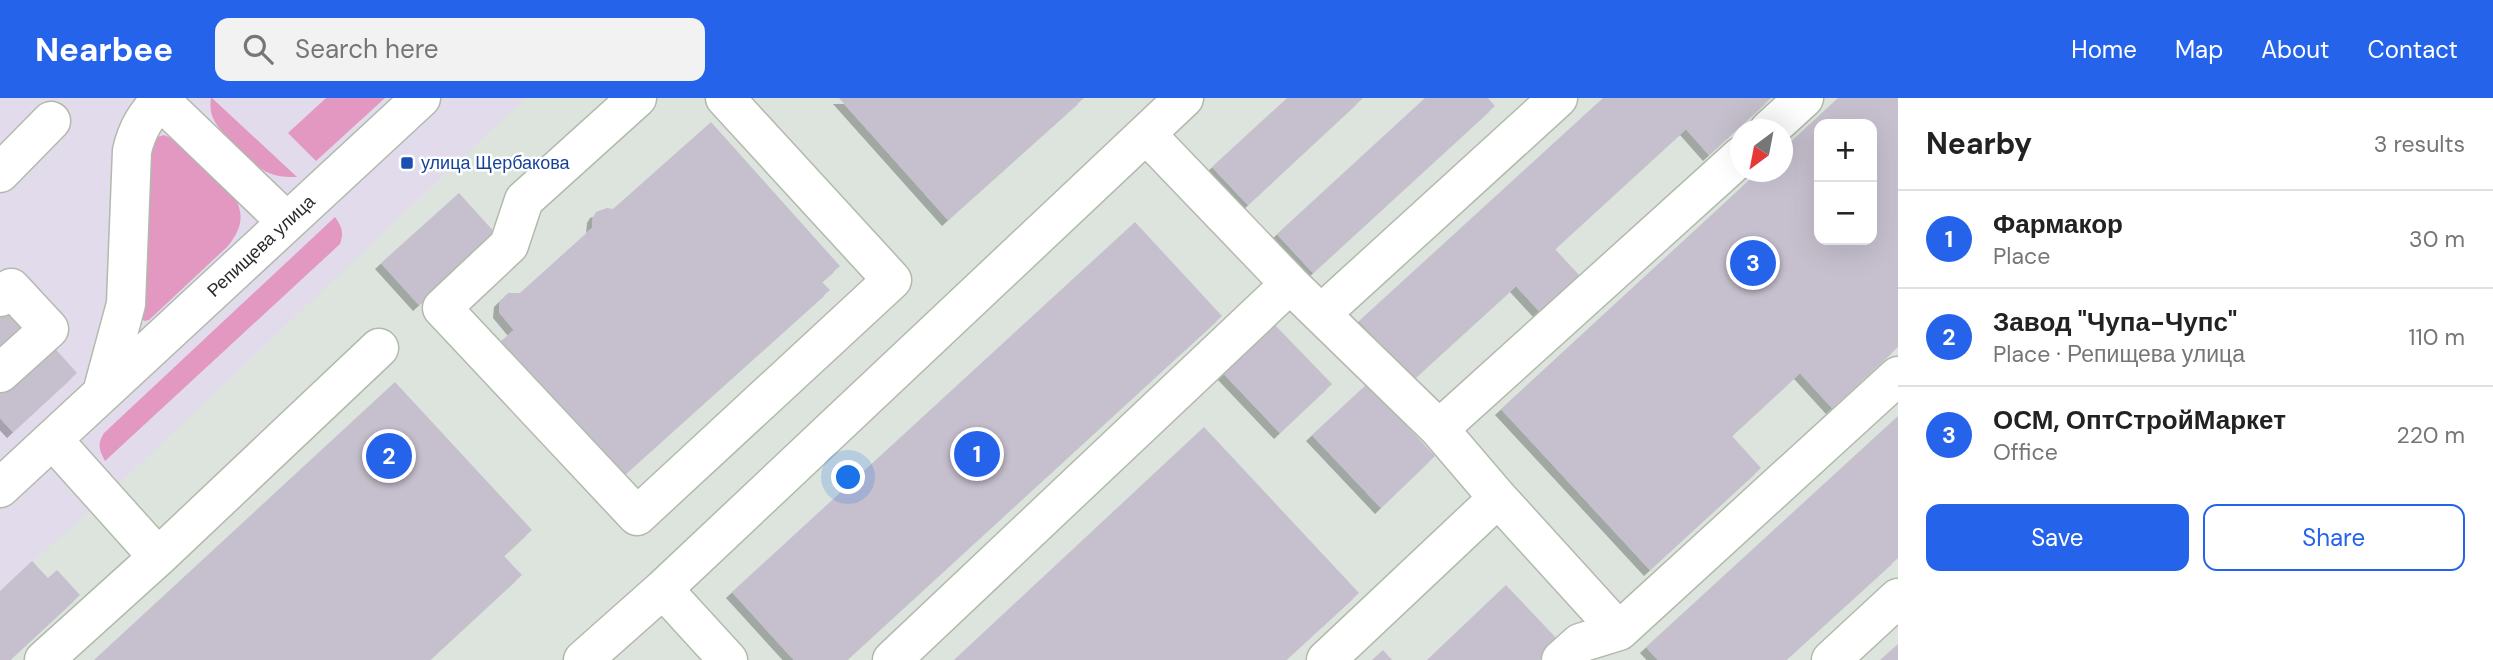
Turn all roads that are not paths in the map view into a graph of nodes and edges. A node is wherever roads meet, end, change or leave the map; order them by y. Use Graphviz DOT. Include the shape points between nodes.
graph roads {
  1 [pos="421,98"];
  2 [pos="637,98"];
  3 [pos="725,98"];
  4 [pos="1184,98"];
  5 [pos="1804,98"];
  6 [pos="160,99"];
  7 [pos="1538,105"];
  8 [pos="1781,119"];
  9 [pos="51,121"];
  10 [pos="1147,135"];
  11 [pos="1730,166"];
  12 [pos="0,173"];
  13 [pos="286,222"];
  14 [pos="1290,284"];
  15 [pos="0,297"];
  16 [pos="1321,314"];
  17 [pos="0,317"];
  18 [pos="379,348"];
  19 [pos="9,361"];
  20 [pos="1898,376"];
  21 [pos="101,395"];
  22 [pos="1439,429"];
  23 [pos="53,440"];
  24 [pos="2,482"];
  25 [pos="1498,498"];
  26 [pos="158,557"];
  27 [pos="663,589"];
  28 [pos="1898,598"];
  29 [pos="1619,631"];
  30 [pos="44,660"];
  31 [pos="583,660"];
  32 [pos="728,660"];
  33 [pos="892,660"];
  34 [pos="1326,660"];
  35 [pos="1561,660"];
  36 [pos="1831,660"];
  1 -- 13 [label="street, Репищева улица"];
  2 -- 3 [label="street" via="524,200 509,245 442,308 636,516 892,280"];
  4 -- 10 [label="street"];
  5 -- 8 [label="street"];
  6 -- 13 [label="street"];
  6 -- 21 [label="street" via="136,131 132,151 126,304"];
  7 -- 16 [label="street"];
  9 -- 12 [label="street"];
  10 -- 14 [label="street"];
  10 -- 27 [label="street"];
  11 -- 22 [label="street"];
  13 -- 21 [label="street, Репищева улица"];
  14 -- 16 [label="street"];
  14 -- 33 [label="street"];
  15 -- 19 [label="street" via="10,288 48,329"];
  16 -- 22 [label="street"];
  17 -- 19 [label="street"];
  18 -- 26 [label="street"];
  20 -- 29 [label="street"];
  21 -- 23 [label="street, Репищева улица"];
  22 -- 25 [label="street"];
  23 -- 24 [label="street, Репищева улица"];
  23 -- 26 [label="street"];
  25 -- 29 [label="street"];
  25 -- 34 [label="street"];
  26 -- 30 [label="street"];
  27 -- 31 [label="street"];
  27 -- 32 [label="street"];
  28 -- 36 [label="street"];
  29 -- 35 [label="street" via="1580,643"];
}
